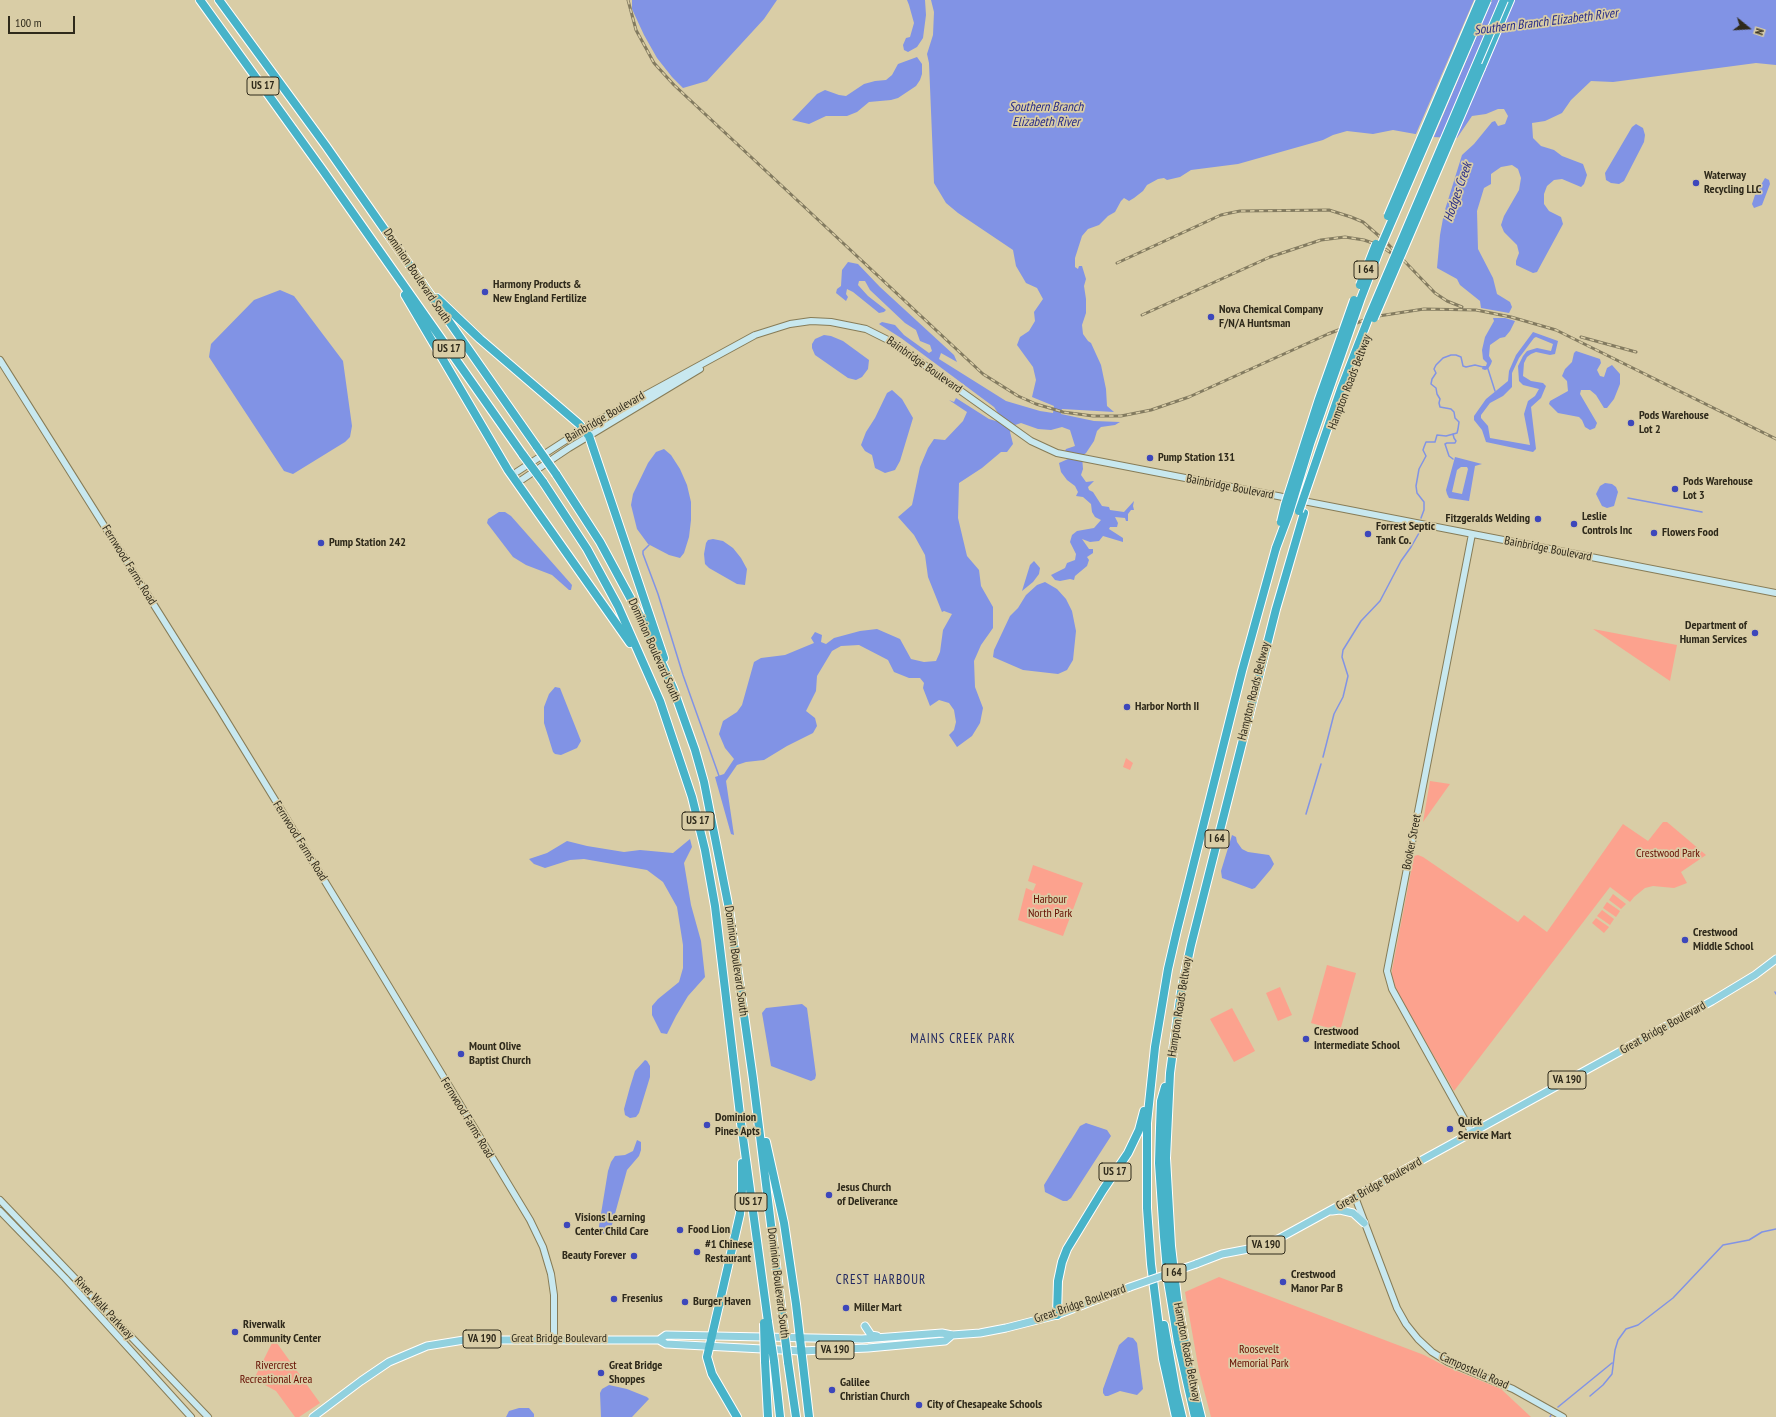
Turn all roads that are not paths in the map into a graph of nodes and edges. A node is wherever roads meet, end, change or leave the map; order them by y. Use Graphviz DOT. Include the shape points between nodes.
graph roads {
  1 [pos="200,0"];
  2 [pos="219,0"];
  3 [pos="1480,0"];
  4 [pos="1487,0"];
  5 [pos="1504,0"];
  6 [pos="1510,0"];
  7 [pos="374,243"];
  8 [pos="424,284"];
  9 [pos="722,353"];
  10 [pos="0,360"];
  11 [pos="583,429"];
  12 [pos="589,436"];
  13 [pos="512,475"];
  14 [pos="517,483"];
  15 [pos="1301,512"];
  16 [pos="1472,534"];
  17 [pos="1276,548"];
  18 [pos="1776,593"];
  19 [pos="644,663"];
  20 [pos="673,688"];
  21 [pos="1776,959"];
  22 [pos="1158,1024"];
  23 [pos="1153,1071"];
  24 [pos="1170,1073"];
  25 [pos="753,1079"];
  26 [pos="741,1123"];
  27 [pos="1472,1132"];
  28 [pos="1355,1197"];
  29 [pos="0,1200"];
  30 [pos="0,1211"];
  31 [pos="1330,1211"];
  32 [pos="1364,1223"];
  33 [pos="1179,1312"];
  34 [pos="1057,1314"];
  35 [pos="766,1322"];
  36 [pos="711,1335"];
  37 [pos="915,1335"];
  38 [pos="952,1335"];
  39 [pos="901,1337"];
  40 [pos="800,1338"];
  41 [pos="886,1338"];
  42 [pos="554,1339"];
  43 [pos="855,1339"];
  44 [pos="659,1340"];
  45 [pos="924,1343"];
  46 [pos="708,1346"];
  47 [pos="868,1348"];
  48 [pos="801,1350"];
  49 [pos="726,1397"];
  50 [pos="191,1417"];
  51 [pos="208,1417"];
  52 [pos="313,1417"];
  53 [pos="737,1417"];
  54 [pos="740,1417"];
  55 [pos="768,1417"];
  56 [pos="781,1417"];
  57 [pos="796,1417"];
  58 [pos="809,1417"];
  59 [pos="1176,1417"];
  60 [pos="1182,1417"];
  61 [pos="1195,1417"];
  62 [pos="1201,1417"];
  63 [pos="1205,1417"];
  64 [pos="1563,1417"];
  1 -- 7 [label="highway, Dominion Boulevard South / US 17"];
  2 -- 8 [label="highway, Dominion Boulevard South / US 17" via="319,135"];
  3 -- 17 [label="highway, Hampton Roads Beltway / I 64, bridge" via="1370,259 1337,346 1287,498"];
  4 -- 17 [label="highway, bridge" via="1381,246 1312,437"];
  5 -- 15 [label="highway, bridge" via="1369,316 1341,389"];
  6 -- 15 [label="highway, Hampton Roads Beltway / I 64, bridge" via="1366,338"];
  7 -- 13 [label="highway"];
  7 -- 19 [label="highway, Dominion Boulevard South / US 17, bridge" via="579,537 603,578"];
  8 -- 11 [label="highway" via="480,340"];
  8 -- 20 [label="highway, Dominion Boulevard South / US 17, bridge" via="582,513 617,571"];
  9 -- 11 [label="street, Bainbridge Boulevard"];
  9 -- 12 [label="street, Bainbridge Boulevard"];
  9 -- 16 [label="street, Bainbridge Boulevard" via="755,335 790,324 822,321 855,326 884,337 900,347 998,418 1040,446 1057,453"];
  10 -- 42 [label="street, Fernwood Farms Road" via="220,710 530,1220 543,1247 551,1274 554,1295"];
  11 -- 12 [label="highway"];
  11 -- 13 [label="street, Bainbridge Boulevard"];
  12 -- 14 [label="street, Bainbridge Boulevard"];
  12 -- 20 [label="highway" via="660,642"];
  13 -- 14 [label="highway"];
  14 -- 19 [label="highway"];
  15 -- 24 [label="highway, Hampton Roads Beltway / I 64" via="1191,945 1181,992"];
  16 -- 18 [label="street, Bainbridge Boulevard"];
  16 -- 27 [label="street, Booker Street" via="1388,971 1392,989"];
  17 -- 22 [label="highway, Hampton Roads Beltway / I 64" via="1242,671 1177,930"];
  19 -- 26 [label="highway, Dominion Boulevard South / US 17" via="680,758 705,850 718,930"];
  20 -- 25 [label="highway, Dominion Boulevard South / US 17" via="704,782 720,858"];
  21 -- 27 [label="main road, Great Bridge Boulevard / VA 190" via="1730,990"];
  22 -- 23 [label="highway, Hampton Roads Beltway / I 64"];
  22 -- 34 [label="highway, US 17" via="1150,1054 1145,1108 1139,1130 1128,1153 1067,1249 1058,1281"];
  23 -- 59 [label="highway, Hampton Roads Beltway / I 64" via="1147,1128 1147,1208 1163,1359"];
  23 -- 60 [label="highway" via="1151,1171 1155,1255 1163,1321"];
  24 -- 33 [label="highway, Hampton Roads Beltway / I 64" via="1167,1179 1171,1246"];
  24 -- 61 [label="highway" via="1161,1101 1161,1206 1173,1311"];
  25 -- 40 [label="highway" via="784,1223"];
  25 -- 57 [label="highway, Dominion Boulevard South, bridge"];
  26 -- 35 [label="highway, Dominion Boulevard South / US 17"];
  26 -- 36 [label="highway" via="740,1214"];
  27 -- 28 [label="main road, Great Bridge Boulevard / VA 190"];
  28 -- 31 [label="main road, Great Bridge Boulevard / VA 190"];
  28 -- 32 [label="street, Campostella Road"];
  29 -- 51 [label="street, River Walk Parkway"];
  30 -- 50 [label="street, River Walk Parkway" via="65,1278"];
  31 -- 32 [label="main road" via="1353,1213"];
  31 -- 34 [label="main road, Great Bridge Boulevard / VA 190, bridge" via="1265,1245 1222,1254"];
  32 -- 64 [label="street, Campostella Road" via="1398,1308 1418,1339 1448,1362 1513,1389"];
  33 -- 62 [label="highway, Hampton Roads Beltway / I 64"];
  33 -- 63 [label="highway"];
  34 -- 38 [label="main road, Great Bridge Boulevard" via="1006,1328"];
  35 -- 55 [label="highway, bridge"];
  35 -- 56 [label="highway, Dominion Boulevard South / US 17, bridge"];
  36 -- 40 [label="main road, Great Bridge Boulevard / VA 190"];
  36 -- 44 [label="main road, Great Bridge Boulevard / VA 190" via="666,1335"];
  36 -- 46 [label="highway"];
  37 -- 38 [label="main road, Great Bridge Boulevard"];
  37 -- 39 [label="main road, Great Bridge Boulevard"];
  37 -- 45 [label="main road"];
  38 -- 45 [label="main road, Great Bridge Boulevard / VA 190" via="945,1341"];
  39 -- 41 [label="main road, Great Bridge Boulevard"];
  39 -- 47 [label="main road" via="874,1342"];
  40 -- 43 [label="main road, Great Bridge Boulevard"];
  40 -- 48 [label="highway"];
  41 -- 43 [label="main road, Great Bridge Boulevard"];
  41 -- 43 [label="main road" via="871,1335 865,1326"];
  42 -- 44 [label="main road, Great Bridge Boulevard / VA 190"];
  42 -- 52 [label="main road, Great Bridge Boulevard / VA 190" via="470,1339 427,1346 382,1366"];
  43 -- 47 [label="main road"];
  44 -- 46 [label="main road, Great Bridge Boulevard / VA 190" via="666,1344"];
  45 -- 47 [label="main road, Great Bridge Boulevard / VA 190"];
  46 -- 48 [label="main road, Great Bridge Boulevard / VA 190"];
  46 -- 49 [label="highway" via="707,1357 712,1374"];
  47 -- 48 [label="main road, Great Bridge Boulevard / VA 190"];
  48 -- 58 [label="highway"];
  49 -- 53 [label="highway"];
  49 -- 54 [label="highway"];
}
